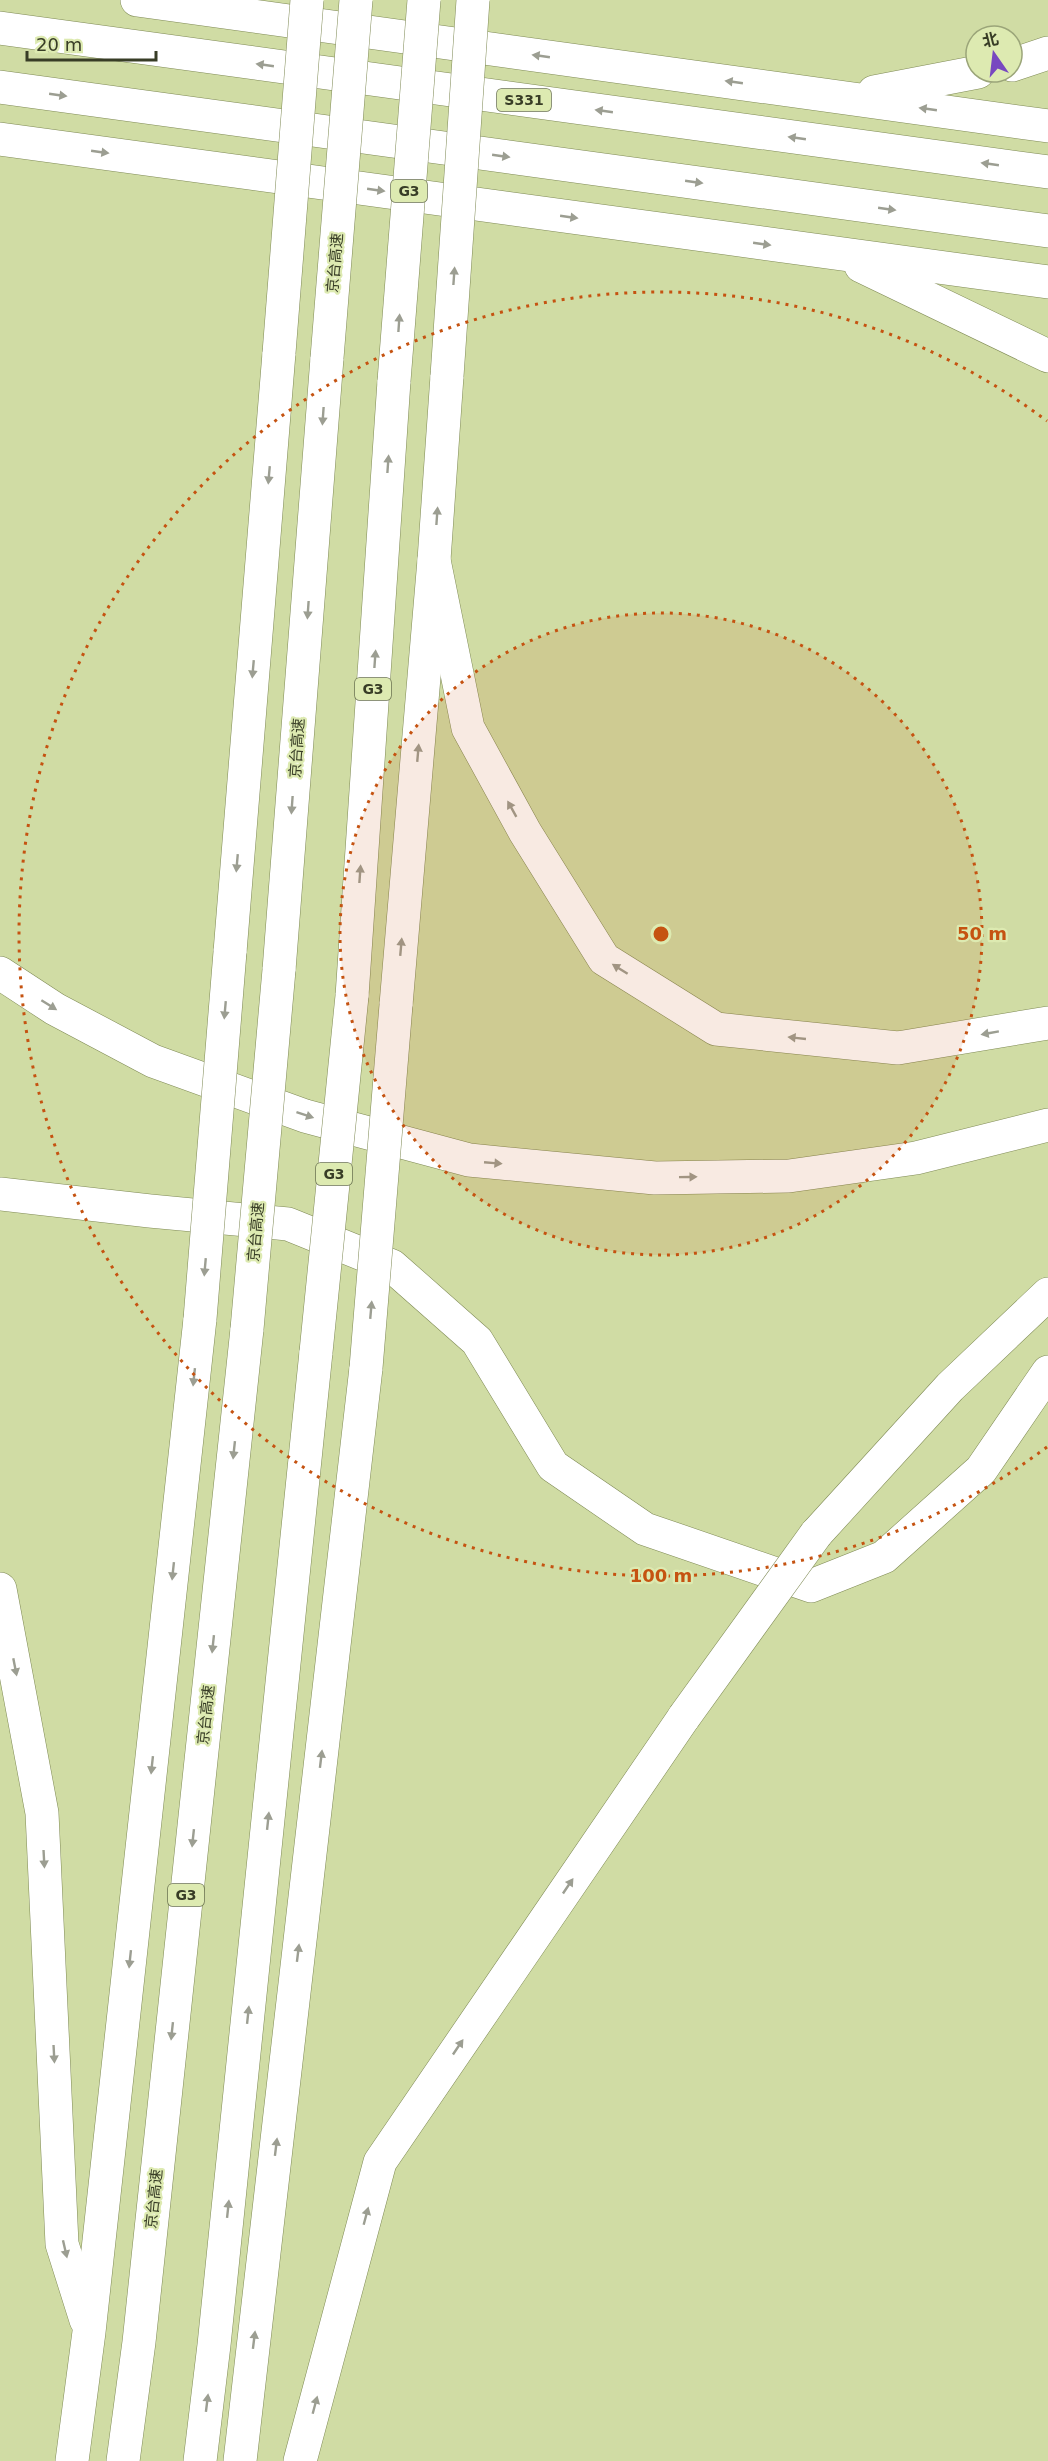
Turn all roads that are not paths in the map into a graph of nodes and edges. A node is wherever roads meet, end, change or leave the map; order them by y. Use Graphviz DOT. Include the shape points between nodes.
graph roads {
  1 [pos="137,0"];
  2 [pos="161,0"];
  3 [pos="307,0"];
  4 [pos="356,0"];
  5 [pos="424,0"];
  6 [pos="473,0"];
  7 [pos="194,8"];
  8 [pos="0,28"];
  9 [pos="1048,53"];
  10 [pos="1024,61"];
  11 [pos="964,75"];
  12 [pos="0,87"];
  13 [pos="843,97"];
  14 [pos="1048,126"];
  15 [pos="0,139"];
  16 [pos="1048,172"];
  17 [pos="1048,231"];
  18 [pos="835,254"];
  19 [pos="1048,282"];
  20 [pos="1048,356"];
  21 [pos="434,560"];
  22 [pos="0,973"];
  23 [pos="1048,1023"];
  24 [pos="1048,1125"];
  25 [pos="0,1194"];
  26 [pos="1048,1294"];
  27 [pos="1048,1372"];
  28 [pos="0,1589"];
  29 [pos="90,2332"];
  30 [pos="72,2461"];
  31 [pos="123,2461"];
  32 [pos="200,2461"];
  33 [pos="240,2461"];
  34 [pos="300,2461"];
  1 -- 7 [label="main road"];
  2 -- 7 [label="main road"];
  3 -- 29 [label="main road, one-way, bridge" via="200,1319"];
  4 -- 31 [label="main road, 京台高速 / G3, one-way, bridge" via="247,1329"];
  32 -- 5 [label="main road, G3, one-way, bridge" via="352,996"];
  21 -- 6 [label="main road, one-way, bridge"];
  13 -- 7 [label="main road, one-way"];
  16 -- 8 [label="main road, S331, one-way"];
  9 -- 10 [label="main road"];
  11 -- 13 [label="main road"];
  12 -- 17 [label="main road, one-way"];
  14 -- 13 [label="main road, one-way"];
  15 -- 18 [label="main road, one-way"];
  18 -- 19 [label="main road"];
  18 -- 20 [label="main road"];
  23 -- 21 [label="main road, one-way" via="898,1048 716,1029 604,959 525,832 468,728"];
  33 -- 21 [label="main road, one-way, bridge" via="366,1368"];
  22 -- 24 [label="main road, one-way" via="55,1009 153,1061 305,1116 468,1161 655,1178 789,1176 916,1158"];
  25 -- 27 [label="main road" via="288,1224 392,1266 477,1341 553,1466 645,1529 811,1586 884,1557 981,1470"];
  34 -- 26 [label="main road, one-way, bridge" via="380,2162 684,1717 816,1534 950,1387"];
  28 -- 29 [label="main road, one-way" via="42,1813 62,2244"];
  29 -- 30 [label="main road"];
}
